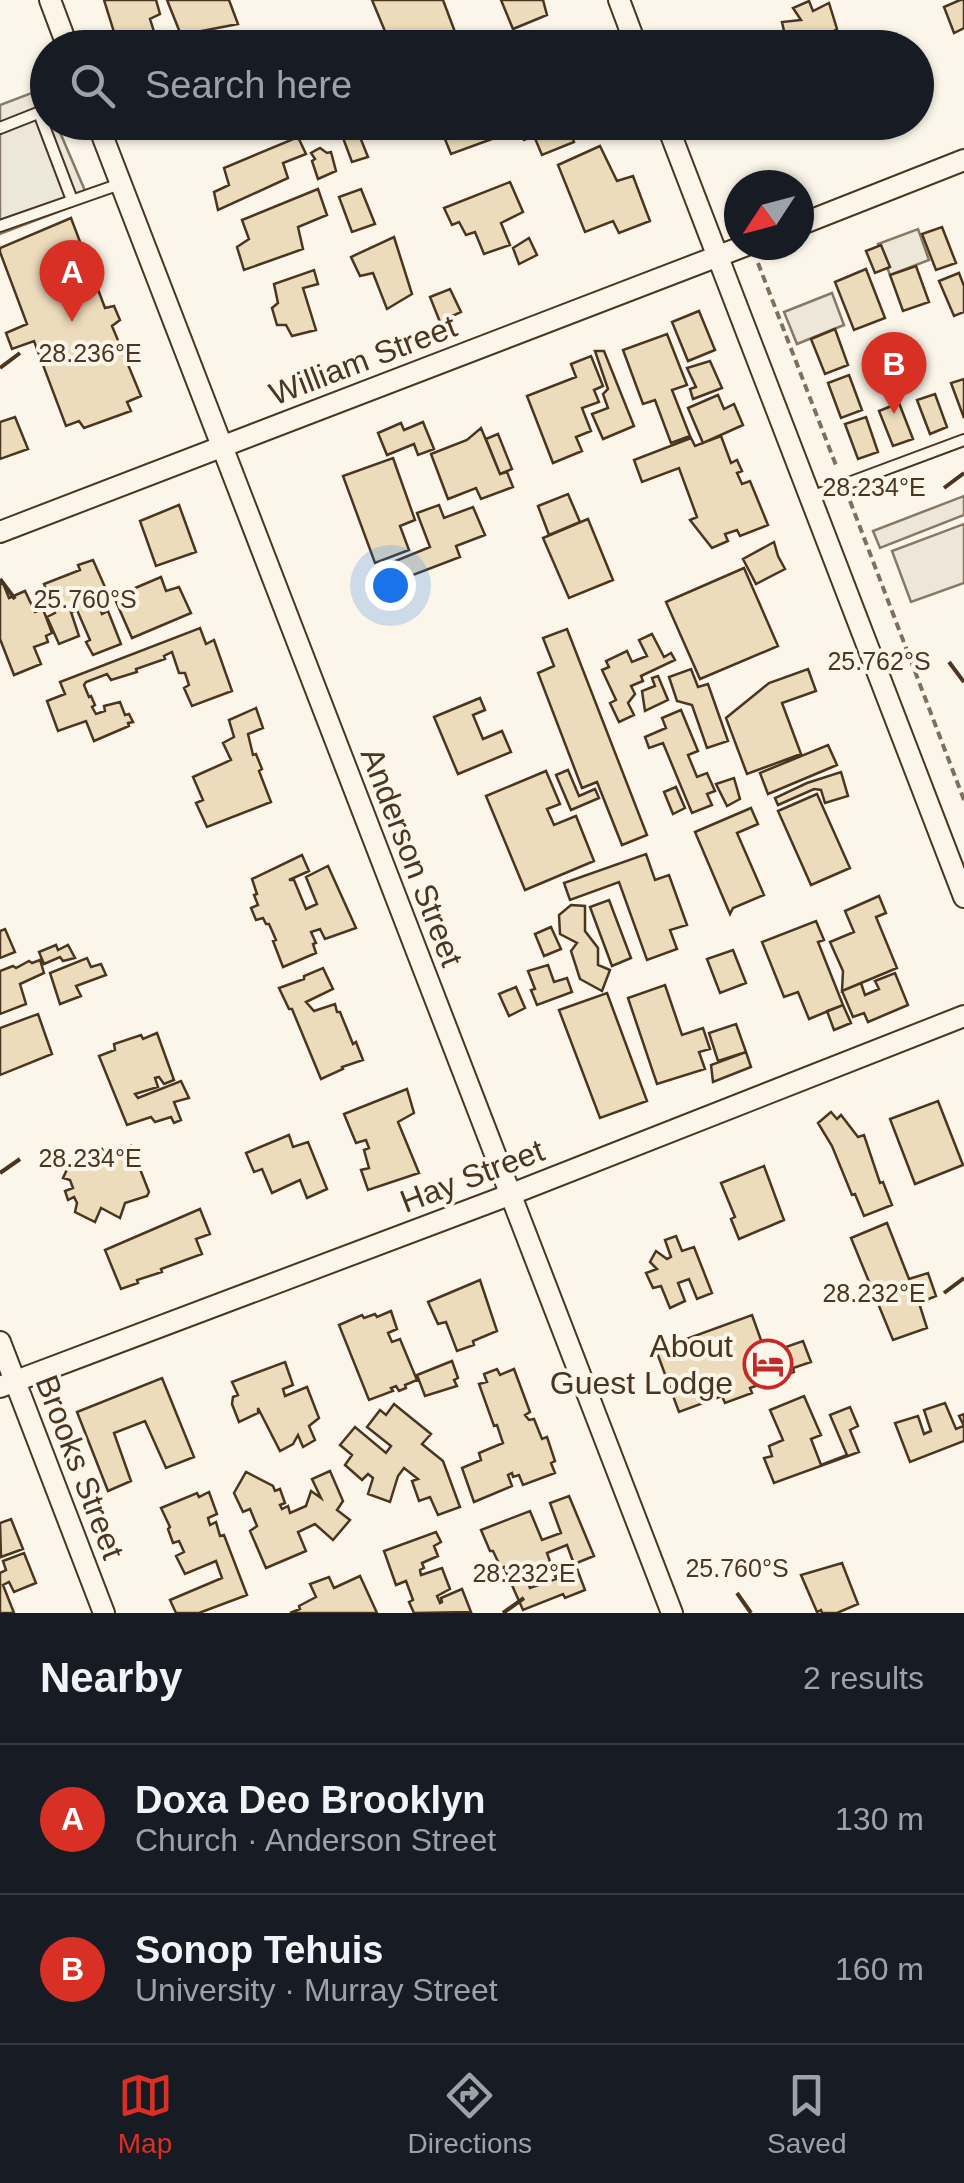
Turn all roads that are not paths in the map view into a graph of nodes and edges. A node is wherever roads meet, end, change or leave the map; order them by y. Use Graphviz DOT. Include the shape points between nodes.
graph roads {
  1 [pos="50,0"];
  2 [pos="619,0"];
  3 [pos="61,30"];
  4 [pos="630,30"];
  5 [pos="30,116"];
  6 [pos="0,128"];
  7 [pos="51,140"];
  8 [pos="104,140"];
  9 [pos="673,140"];
  10 [pos="964,160"];
  11 [pos="120,184"];
  12 [pos="72,200"];
  13 [pos="814,219"];
  14 [pos="0,226"];
  15 [pos="724,255"];
  16 [pos="718,256"];
  17 [pos="964,440"];
  18 [pos="222,446"];
  19 [pos="810,498"];
  20 [pos="0,532"];
  21 [pos="964,898"];
  22 [pos="964,1016"];
  23 [pos="510,1195"];
  24 [pos="0,1342"];
  25 [pos="8,1384"];
  26 [pos="104,1613"];
  27 [pos="672,1613"];
  1 -- 3 [label="street"];
  2 -- 4 [label="street"];
  5 -- 6 [label="lane"];
  7 -- 12 [label="lane"];
  8 -- 11 [label="street, Anderson Street"];
  9 -- 16 [label="street"];
  10 -- 13 [label="street"];
  11 -- 12 [label="lane"];
  11 -- 18 [label="street, Anderson Street"];
  12 -- 14 [label="lane"];
  15 -- 16 [label="street, William Street"];
  16 -- 18 [label="street, William Street"];
  16 -- 19 [label="street"];
  17 -- 19 [label="lane"];
  18 -- 20 [label="street, William Street"];
  18 -- 23 [label="street, Anderson Street"];
  19 -- 21 [label="street"];
  22 -- 23 [label="street, Hay Street"];
  23 -- 25 [label="street, Hay Street"];
  23 -- 27 [label="street, Anderson Street"];
  24 -- 25 [label="street, Brooks Street"];
  25 -- 26 [label="street, Brooks Street"];
}
